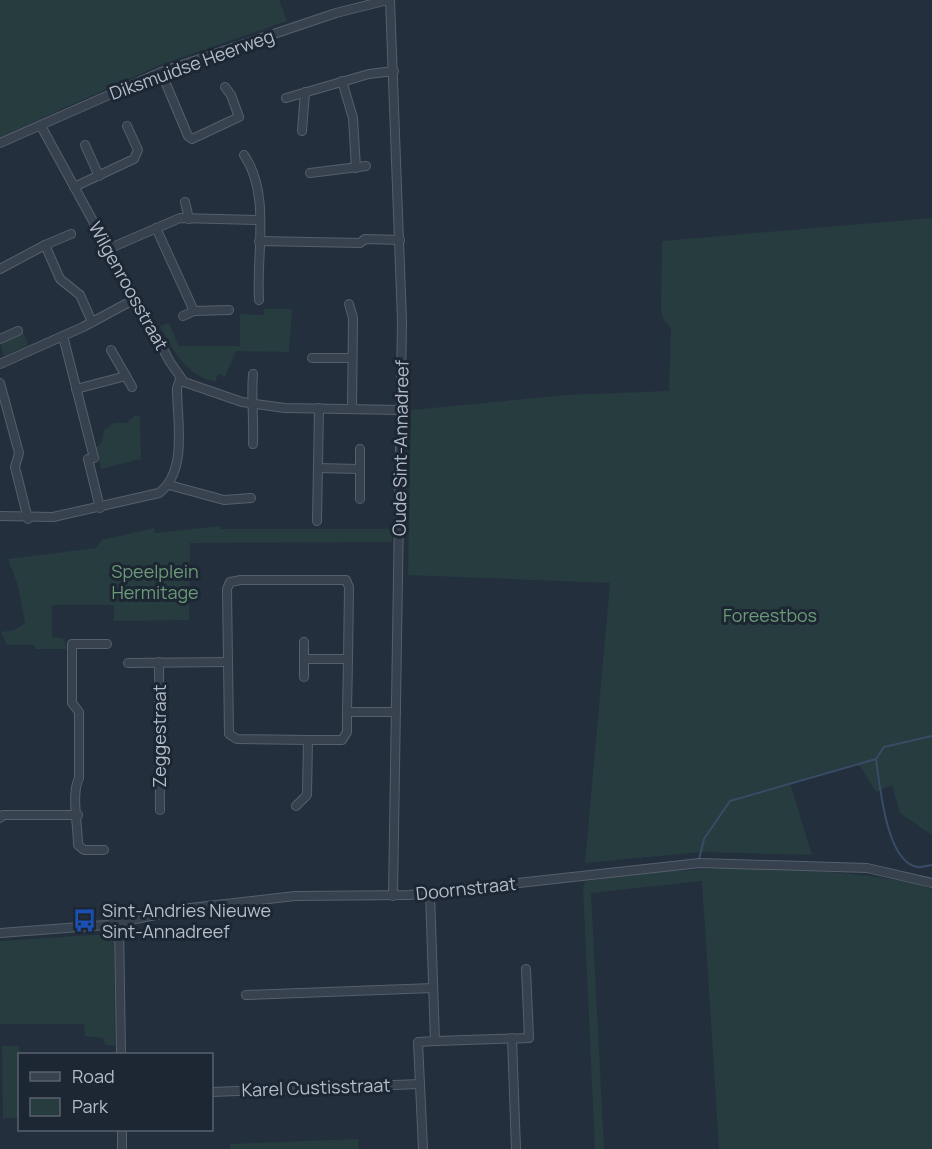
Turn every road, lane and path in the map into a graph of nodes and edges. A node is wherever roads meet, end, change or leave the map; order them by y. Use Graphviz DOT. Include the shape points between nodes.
graph roads {
  1 [pos="389,0"];
  2 [pos="394,71"];
  3 [pos="161,72"];
  4 [pos="342,81"];
  5 [pos="225,87"];
  6 [pos="305,92"];
  7 [pos="286,98"];
  8 [pos="41,126"];
  9 [pos="127,126"];
  10 [pos="302,131"];
  11 [pos="0,144"];
  12 [pos="85,145"];
  13 [pos="244,155"];
  14 [pos="366,166"];
  15 [pos="356,168"];
  16 [pos="310,173"];
  17 [pos="99,176"];
  18 [pos="74,188"];
  19 [pos="185,202"];
  20 [pos="189,219"];
  21 [pos="259,220"];
  22 [pos="156,228"];
  23 [pos="71,234"];
  24 [pos="400,240"];
  25 [pos="259,241"];
  26 [pos="45,245"];
  27 [pos="108,249"];
  28 [pos="0,269"];
  29 [pos="135,299"];
  30 [pos="259,300"];
  31 [pos="349,304"];
  32 [pos="194,310"];
  33 [pos="229,310"];
  34 [pos="183,316"];
  35 [pos="92,322"];
  36 [pos="18,331"];
  37 [pos="63,336"];
  38 [pos="0,339"];
  39 [pos="111,350"];
  40 [pos="312,358"];
  41 [pos="352,358"];
  42 [pos="0,364"];
  43 [pos="253,374"];
  44 [pos="126,376"];
  45 [pos="180,379"];
  46 [pos="0,383"];
  47 [pos="132,387"];
  48 [pos="76,389"];
  49 [pos="250,403"];
  50 [pos="319,408"];
  51 [pos="352,409"];
  52 [pos="402,410"];
  53 [pos="253,444"];
  54 [pos="360,449"];
  55 [pos="318,468"];
  56 [pos="359,469"];
  57 [pos="169,485"];
  58 [pos="251,498"];
  59 [pos="360,499"];
  60 [pos="100,508"];
  61 [pos="0,516"];
  62 [pos="28,519"];
  63 [pos="318,521"];
  64 [pos="304,642"];
  65 [pos="107,644"];
  66 [pos="304,659"];
  67 [pos="348,659"];
  68 [pos="159,662"];
  69 [pos="228,662"];
  70 [pos="128,663"];
  71 [pos="304,677"];
  72 [pos="347,711"];
  73 [pos="396,712"];
  74 [pos="308,740"];
  75 [pos="296,806"];
  76 [pos="160,810"];
  77 [pos="78,815"];
  78 [pos="0,818"];
  79 [pos="104,850"];
  80 [pos="932,883"];
  81 [pos="430,893"];
  82 [pos="393,896"];
  83 [pos="119,923"];
  84 [pos="0,933"];
  85 [pos="526,969"];
  86 [pos="433,988"];
  87 [pos="246,995"];
  88 [pos="512,1038"];
  89 [pos="435,1041"];
  90 [pos="121,1053"];
  91 [pos="420,1084"];
  92 [pos="213,1092"];
  93 [pos="122,1131"];
  94 [pos="122,1149"];
  95 [pos="423,1149"];
  96 [pos="516,1149"];
  1 -- 2 [label="street, Oude Sint-Annadreef"];
  1 -- 3 [label="street, Diksmuidse Heerweg" via="336,13"];
  2 -- 4 [label="street"];
  2 -- 24 [label="street, Oude Sint-Annadreef"];
  3 -- 5 [label="street" via="192,139 238,118 239,112"];
  3 -- 8 [label="street, Diksmuidse Heerweg"];
  4 -- 6 [label="street"];
  4 -- 15 [label="street" via="353,118"];
  6 -- 7 [label="street"];
  6 -- 10 [label="street"];
  8 -- 11 [label="street, Diksmuidse Heerweg"];
  8 -- 18 [label="street, Wilgenroosstraat"];
  9 -- 17 [label="street" via="138,150 134,159"];
  12 -- 17 [label="street"];
  13 -- 21 [label="street" via="258,181"];
  14 -- 15 [label="street"];
  15 -- 16 [label="street"];
  17 -- 18 [label="street"];
  18 -- 27 [label="street, Wilgenroosstraat"];
  19 -- 20 [label="street"];
  20 -- 21 [label="street"];
  20 -- 22 [label="street" via="180,218"];
  21 -- 25 [label="street"];
  22 -- 27 [label="street"];
  22 -- 32 [label="street"];
  23 -- 26 [label="street"];
  24 -- 25 [label="street"];
  24 -- 52 [label="street, Oude Sint-Annadreef"];
  25 -- 30 [label="street"];
  26 -- 28 [label="street"];
  26 -- 35 [label="street" via="60,279 80,295"];
  27 -- 29 [label="street, Wilgenroosstraat"];
  29 -- 35 [label="street"];
  29 -- 45 [label="street, Wilgenroosstraat"];
  31 -- 41 [label="street" via="353,318"];
  32 -- 33 [label="street"];
  32 -- 34 [label="street"];
  35 -- 37 [label="street"];
  36 -- 38 [label="street"];
  37 -- 42 [label="street"];
  37 -- 48 [label="street"];
  39 -- 44 [label="street"];
  40 -- 41 [label="street"];
  41 -- 51 [label="street"];
  43 -- 49 [label="street"];
  44 -- 47 [label="street"];
  44 -- 48 [label="street"];
  45 -- 49 [label="street"];
  45 -- 57 [label="street" via="177,463"];
  46 -- 62 [label="street" via="18,453 15,467"];
  48 -- 60 [label="street" via="94,458 88,459"];
  49 -- 50 [label="street"];
  49 -- 53 [label="street" via="255,411"];
  50 -- 51 [label="street"];
  50 -- 55 [label="street"];
  51 -- 52 [label="street"];
  52 -- 73 [label="street, Oude Sint-Annadreef"];
  54 -- 56 [label="street"];
  55 -- 56 [label="street"];
  55 -- 63 [label="street"];
  56 -- 59 [label="street"];
  57 -- 58 [label="street" via="224,500"];
  57 -- 60 [label="street" via="154,496"];
  60 -- 62 [label="street"];
  61 -- 62 [label="street"];
  64 -- 66 [label="street"];
  65 -- 77 [label="street" via="72,644 72,703 79,712 79,778 75,785"];
  66 -- 67 [label="street"];
  66 -- 71 [label="street"];
  67 -- 69 [label="street" via="346,580 241,579 228,585"];
  67 -- 72 [label="street"];
  68 -- 69 [label="street"];
  68 -- 70 [label="street"];
  68 -- 76 [label="street, Zeggestraat"];
  69 -- 74 [label="street" via="231,737"];
  72 -- 73 [label="street"];
  72 -- 74 [label="street" via="347,732 342,740"];
  73 -- 82 [label="street, Oude Sint-Annadreef"];
  74 -- 75 [label="street" via="306,795"];
  77 -- 78 [label="street"];
  77 -- 79 [label="street" via="78,845 84,850"];
  80 -- 81 [label="street, Doornstraat" via="867,868 725,863"];
  81 -- 82 [label="street, Doornstraat"];
  81 -- 86 [label="street"];
  82 -- 83 [label="street, Doornstraat" via="295,896 190,908"];
  83 -- 84 [label="street, Doornstraat"];
  83 -- 90 [label="street"];
  85 -- 88 [label="street" via="529,1038"];
  86 -- 87 [label="street"];
  86 -- 89 [label="street"];
  88 -- 89 [label="street"];
  88 -- 96 [label="street"];
  89 -- 91 [label="street" via="418,1042"];
  91 -- 92 [label="street, Karel Custisstraat"];
  91 -- 95 [label="street"];
  93 -- 94 [label="street"];
}
